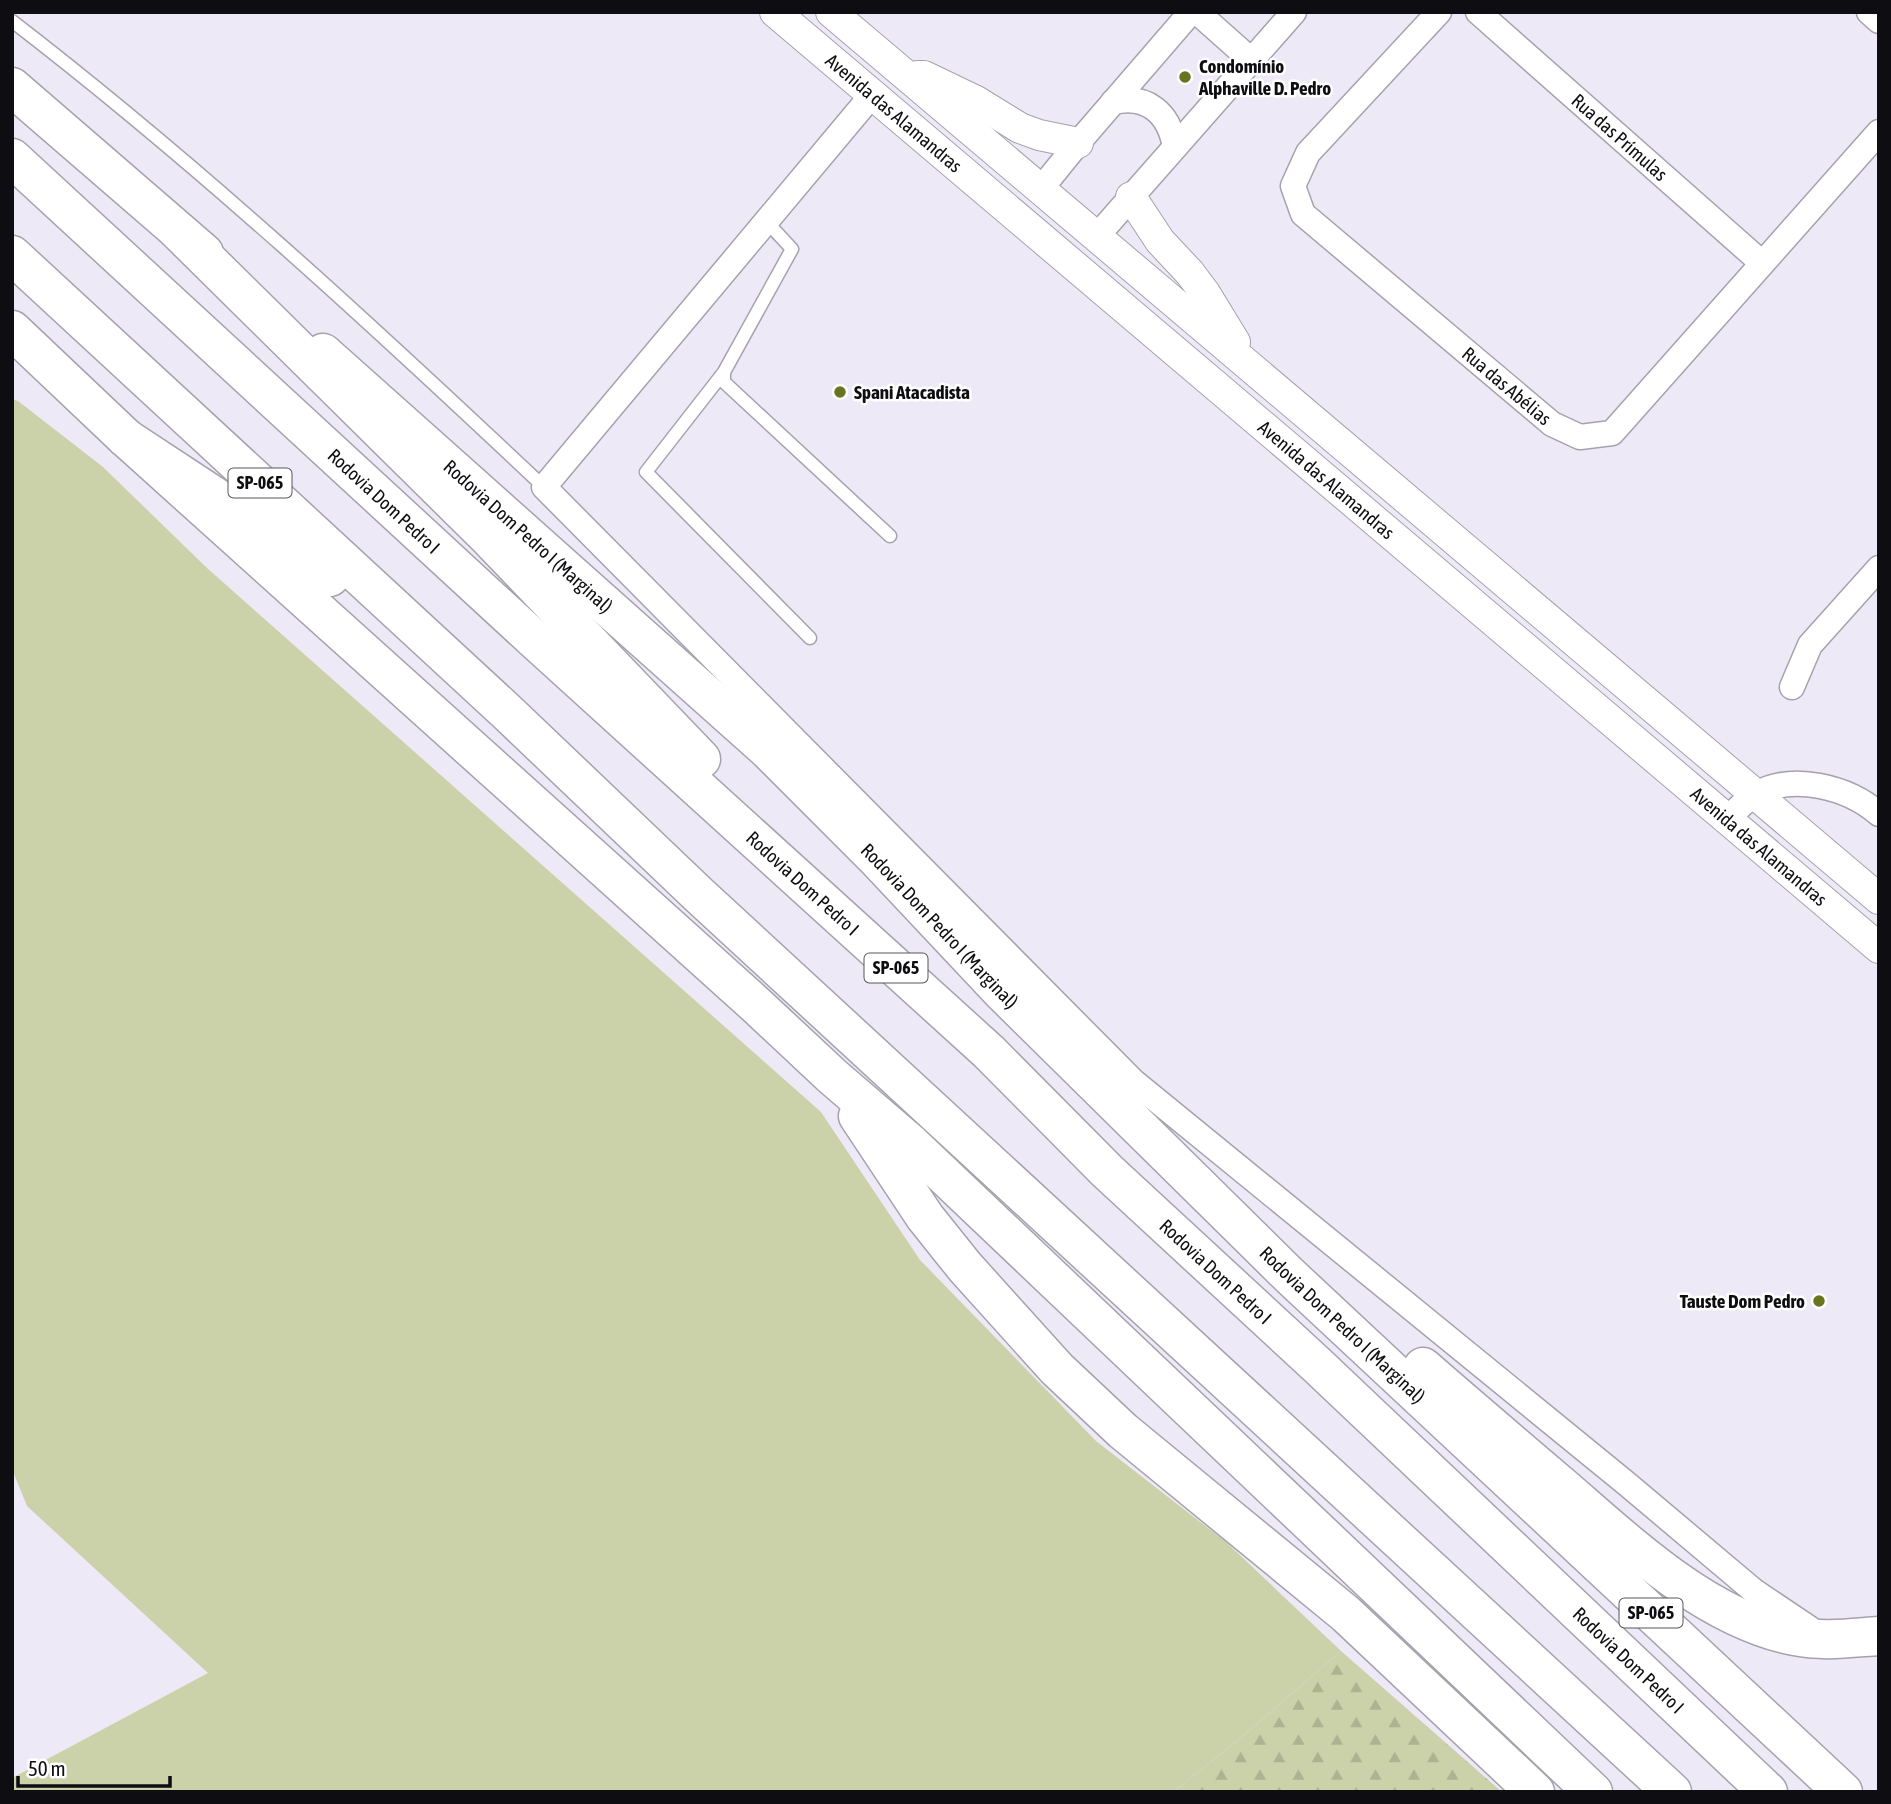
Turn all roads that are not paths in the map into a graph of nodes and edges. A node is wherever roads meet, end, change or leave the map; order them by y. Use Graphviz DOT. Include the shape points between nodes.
graph roads {
  1 [pos="775,12"];
  2 [pos="831,12"];
  3 [pos="1191,12"];
  4 [pos="1197,12"];
  5 [pos="1294,12"];
  6 [pos="1439,12"];
  7 [pos="1478,12"];
  8 [pos="1869,12"];
  9 [pos="12,21"];
  10 [pos="1879,21"];
  11 [pos="1251,60"];
  12 [pos="906,76"];
  13 [pos="12,87"];
  14 [pos="872,95"];
  15 [pos="1113,102"];
  16 [pos="1879,132"];
  17 [pos="1078,143"];
  18 [pos="1175,147"];
  19 [pos="12,158"];
  20 [pos="1040,190"];
  21 [pos="1131,197"];
  22 [pos="767,222"];
  23 [pos="178,231"];
  24 [pos="1097,236"];
  25 [pos="12,255"];
  26 [pos="1762,263"];
  27 [pos="12,330"];
  28 [pos="1250,366"];
  29 [pos="724,372"];
  30 [pos="126,438"];
  31 [pos="1360,459"];
  32 [pos="544,487"];
  33 [pos="1335,487"];
  34 [pos="890,536"];
  35 [pos="1879,568"];
  36 [pos="810,638"];
  37 [pos="1792,687"];
  38 [pos="507,712"];
  39 [pos="1755,794"];
  40 [pos="1878,811"];
  41 [pos="1727,819"];
  42 [pos="1879,900"];
  43 [pos="1879,948"];
  44 [pos="927,996"];
  45 [pos="832,1076"];
  46 [pos="1176,1164"];
  47 [pos="1879,1636"];
  48 [pos="1827,1641"];
  49 [pos="1535,1792"];
  50 [pos="1593,1792"];
  51 [pos="1672,1792"];
  52 [pos="1768,1792"];
  53 [pos="1843,1792"];
  1 -- 14 [label="street, Avenida das Alamandras"];
  2 -- 12 [label="street, Avenida das Alamandras"];
  3 -- 15 [label="street"];
  4 -- 11 [label="street"];
  5 -- 11 [label="street"];
  6 -- 26 [label="street, Rua das Abélias" via="1308,153 1293,186 1303,214 1552,424 1580,437 1612,433"];
  7 -- 26 [label="street, Rua das Prímulas"];
  8 -- 10 [label="street"];
  9 -- 32 [label="lane" via="102,90 378,331"];
  11 -- 18 [label="street"];
  12 -- 14 [label="street"];
  12 -- 17 [label="street" via="924,76 1020,128"];
  12 -- 20 [label="street, Avenida das Alamandras"];
  13 -- 23 [label="highway, Rodovia Dom Pedro I (Marginal) / SP-065"];
  14 -- 22 [label="street"];
  14 -- 33 [label="street, Avenida das Alamandras"];
  15 -- 17 [label="street"];
  15 -- 18 [label="street" via="1144,101 1171,128"];
  16 -- 26 [label="street, Rua das Abélias"];
  17 -- 20 [label="street"];
  18 -- 21 [label="street"];
  19 -- 44 [label="highway, Rodovia Dom Pedro I / SP-065"];
  20 -- 24 [label="street, Avenida das Alamandras"];
  21 -- 24 [label="street"];
  21 -- 28 [label="street" via="1160,241 1205,293"];
  22 -- 29 [label="lane" via="792,249"];
  22 -- 32 [label="street"];
  23 -- 44 [label="highway" via="490,539"];
  23 -- 46 [label="highway, Rodovia Dom Pedro I (Marginal) / SP-065" via="365,388 767,749"];
  24 -- 28 [label="street, Avenida das Alamandras"];
  25 -- 38 [label="highway, SP-065"];
  27 -- 30 [label="highway"];
  28 -- 31 [label="street, Avenida das Alamandras"];
  29 -- 34 [label="lane" via="724,383"];
  29 -- 36 [label="lane" via="646,472"];
  30 -- 38 [label="highway" via="296,550"];
  30 -- 45 [label="highway"];
  31 -- 33 [label="street" via="1353,478"];
  31 -- 39 [label="street, Avenida das Alamandras"];
  32 -- 48 [label="street" via="1133,1081 1754,1591"];
  33 -- 41 [label="street, Avenida das Alamandras"];
  35 -- 37 [label="street" via="1810,645"];
  38 -- 51 [label="highway, SP-065"];
  39 -- 40 [label="street" via="1809,785 1844,793"];
  39 -- 41 [label="street"];
  39 -- 42 [label="street, Avenida das Alamandras"];
  41 -- 43 [label="street, Avenida das Alamandras"];
  44 -- 52 [label="highway, Rodovia Dom Pedro I / SP-065"];
  45 -- 49 [label="highway" via="925,1217 1057,1369 1123,1431 1346,1614"];
  45 -- 50 [label="highway" via="921,1153"];
  46 -- 48 [label="highway" via="1317,1276 1638,1552 1708,1601 1751,1622"];
  46 -- 53 [label="highway, Rodovia Dom Pedro I (Marginal) / SP-065"];
  47 -- 48 [label="highway"];
}
